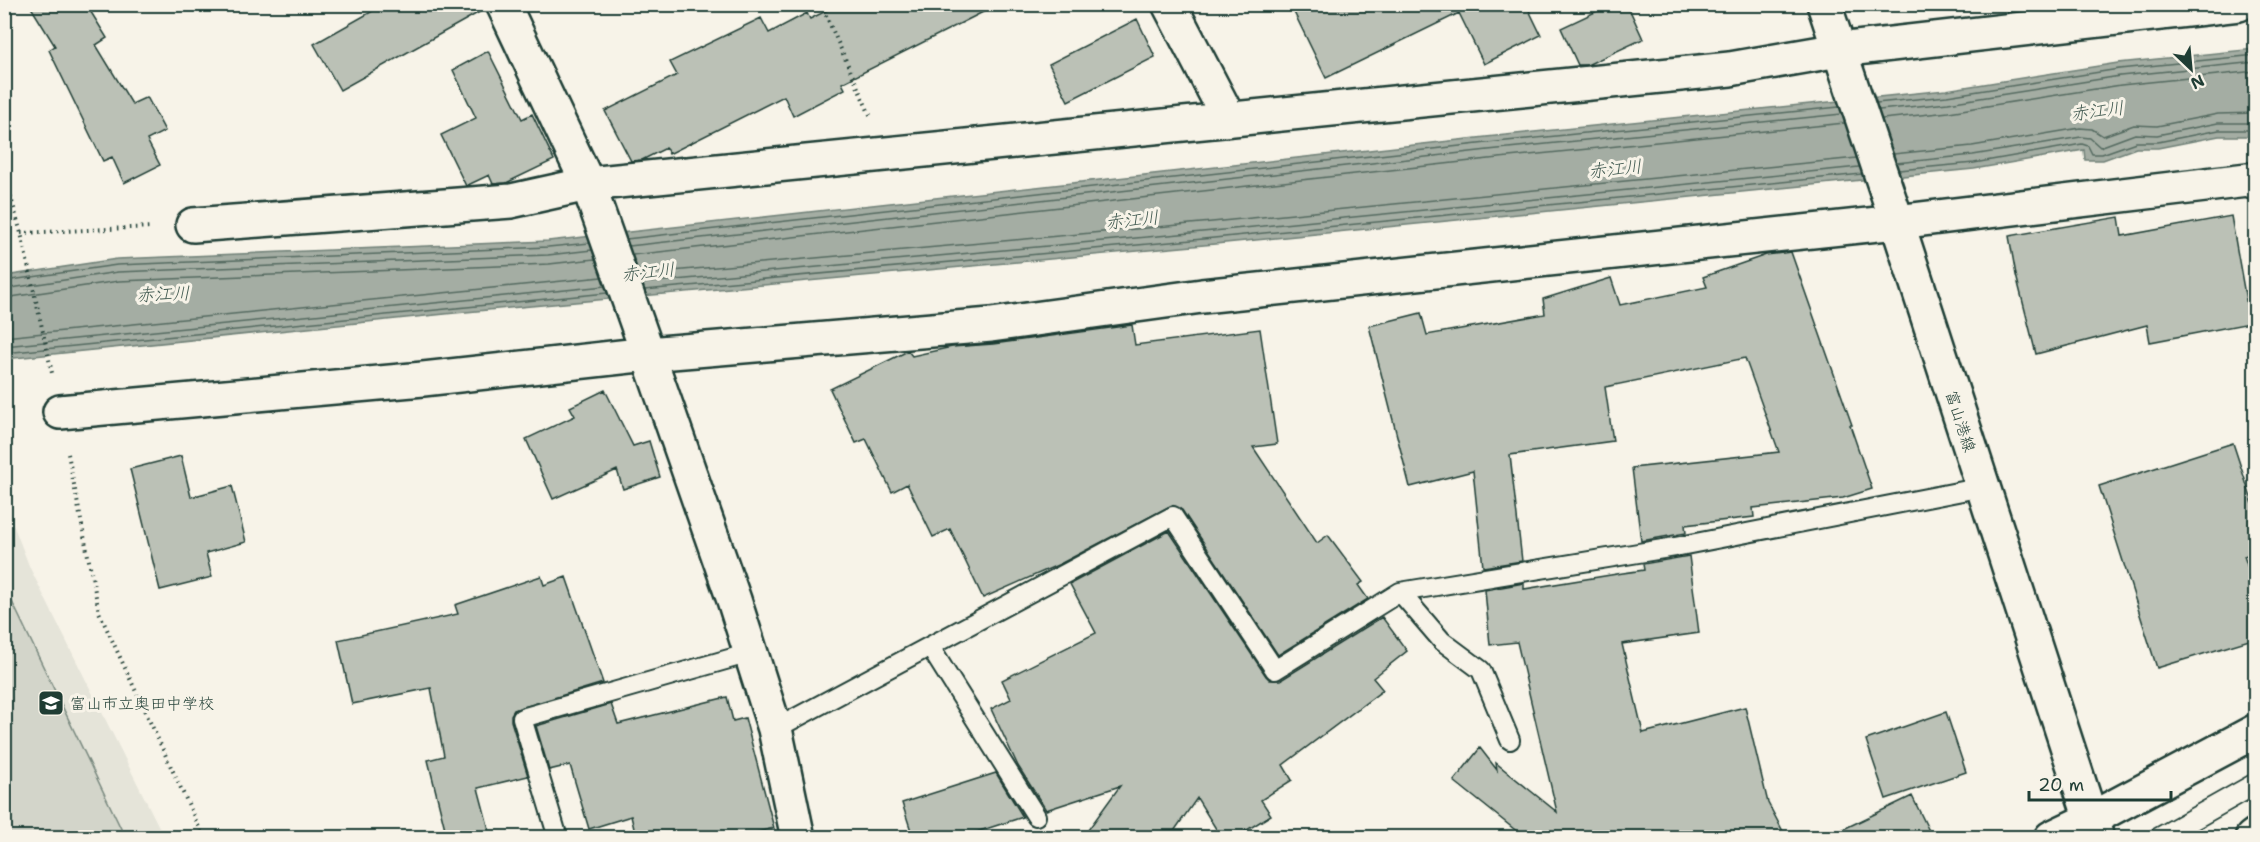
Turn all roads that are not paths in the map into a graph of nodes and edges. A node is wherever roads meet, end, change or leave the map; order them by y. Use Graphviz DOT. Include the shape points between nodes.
graph roads {
  1 [pos="503,4"];
  2 [pos="1169,4"];
  3 [pos="1824,4"];
  4 [pos="2239,4"];
  5 [pos="1839,50"];
  6 [pos="1229,119"];
  7 [pos="2256,183"];
  8 [pos="593,198"];
  9 [pos="1893,210"];
  10 [pos="193,225"];
  11 [pos="648,354"];
  12 [pos="60,412"];
  13 [pos="1983,487"];
  14 [pos="1400,592"];
  15 [pos="930,647"];
  16 [pos="750,653"];
  17 [pos="775,729"];
  18 [pos="2256,730"];
  19 [pos="1510,740"];
  20 [pos="1036,816"];
  21 [pos="2094,828"];
  22 [pos="558,837"];
  23 [pos="798,837"];
  24 [pos="2051,837"];
  1 -- 8 [label="street"];
  2 -- 6 [label="street"];
  3 -- 5 [label="street, 富山港線"];
  4 -- 5 [label="street"];
  5 -- 6 [label="street" via="1730,69"];
  5 -- 9 [label="street, 富山港線"];
  6 -- 8 [label="street" via="888,154"];
  7 -- 9 [label="street" via="2247,180"];
  8 -- 10 [label="street"];
  8 -- 11 [label="street"];
  9 -- 11 [label="street" via="991,325"];
  9 -- 13 [label="street, 富山港線"];
  11 -- 12 [label="street"];
  11 -- 16 [label="street"];
  13 -- 14 [label="lane" via="1676,547"];
  13 -- 21 [label="street, 富山港線"];
  14 -- 15 [label="lane" via="1275,670 1173,516"];
  14 -- 19 [label="lane" via="1442,641 1481,670"];
  15 -- 17 [label="lane"];
  15 -- 20 [label="lane"];
  16 -- 17 [label="street"];
  16 -- 22 [label="lane" via="522,718"];
  17 -- 23 [label="street"];
  18 -- 21 [label="street"];
  21 -- 24 [label="street"];
}
